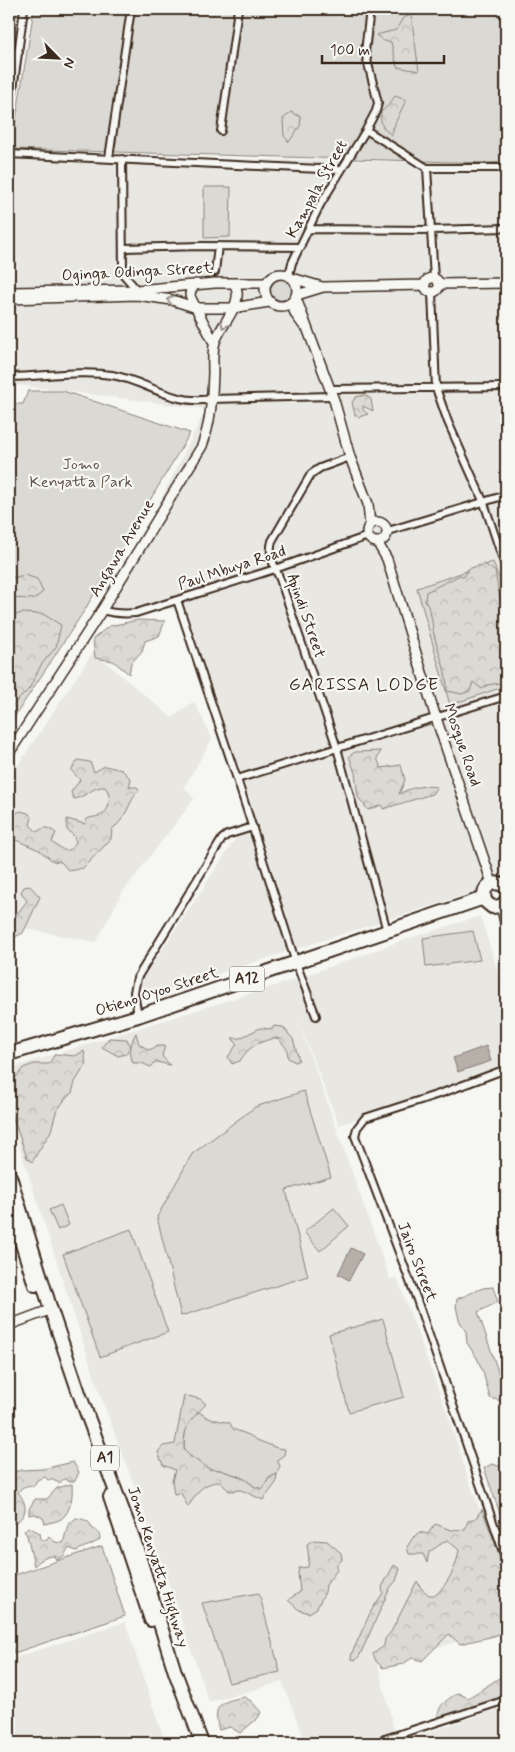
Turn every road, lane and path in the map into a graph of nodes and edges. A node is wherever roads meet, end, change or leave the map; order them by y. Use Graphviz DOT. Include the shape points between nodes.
graph roads {
  1 [pos="24,9"];
  2 [pos="131,9"];
  3 [pos="238,9"];
  4 [pos="370,9"];
  5 [pos="19,52"];
  6 [pos="9,54"];
  7 [pos="9,119"];
  8 [pos="366,130"];
  9 [pos="221,131"];
  10 [pos="9,154"];
  11 [pos="109,158"];
  12 [pos="122,159"];
  13 [pos="427,168"];
  14 [pos="506,168"];
  15 [pos="341,170"];
  16 [pos="506,228"];
  17 [pos="309,229"];
  18 [pos="432,230"];
  19 [pos="218,246"];
  20 [pos="301,247"];
  21 [pos="124,248"];
  22 [pos="215,272"];
  23 [pos="288,276"];
  24 [pos="437,281"];
  25 [pos="234,283"];
  26 [pos="266,283"];
  27 [pos="506,283"];
  28 [pos="196,284"];
  29 [pos="323,288"];
  30 [pos="429,288"];
  31 [pos="9,292"];
  32 [pos="137,292"];
  33 [pos="9,299"];
  34 [pos="294,299"];
  35 [pos="269,302"];
  36 [pos="197,308"];
  37 [pos="233,308"];
  38 [pos="214,343"];
  39 [pos="9,377"];
  40 [pos="506,387"];
  41 [pos="436,388"];
  42 [pos="331,392"];
  43 [pos="211,399"];
  44 [pos="350,456"];
  45 [pos="506,495"];
  46 [pos="484,503"];
  47 [pos="368,504"];
  48 [pos="380,522"];
  49 [pos="370,525"];
  50 [pos="368,536"];
  51 [pos="383,537"];
  52 [pos="275,569"];
  53 [pos="506,569"];
  54 [pos="177,600"];
  55 [pos="102,610"];
  56 [pos="506,696"];
  57 [pos="436,718"];
  58 [pos="337,748"];
  59 [pos="9,752"];
  60 [pos="238,779"];
  61 [pos="253,828"];
  62 [pos="492,883"];
  63 [pos="506,888"];
  64 [pos="484,898"];
  65 [pos="503,904"];
  66 [pos="506,926"];
  67 [pos="387,931"];
  68 [pos="296,963"];
  69 [pos="138,1016"];
  70 [pos="316,1016"];
  71 [pos="9,1054"];
  72 [pos="506,1069"];
  73 [pos="9,1173"];
  74 [pos="9,1202"];
  75 [pos="19,1221"];
  76 [pos="47,1311"];
  77 [pos="9,1325"];
  78 [pos="506,1560"];
  79 [pos="506,1700"];
  80 [pos="193,1743"];
  81 [pos="202,1743"];
  82 [pos="372,1743"];
  1 -- 5 [label="street"];
  2 -- 11 [label="street"];
  3 -- 9 [label="street"];
  4 -- 8 [label="street" via="366,52 378,103"];
  5 -- 6 [label="street"];
  5 -- 7 [label="street"];
  8 -- 13 [label="street, Kampala Street"];
  8 -- 15 [label="street, Kampala Street"];
  10 -- 11 [label="street"];
  11 -- 12 [label="street"];
  12 -- 15 [label="street"];
  12 -- 21 [label="street"];
  13 -- 14 [label="street"];
  13 -- 18 [label="street"];
  15 -- 17 [label="street, Kampala Street"];
  16 -- 18 [label="street"];
  17 -- 18 [label="street"];
  17 -- 20 [label="street, Kampala Street"];
  18 -- 24 [label="street"];
  19 -- 20 [label="street"];
  19 -- 21 [label="street"];
  19 -- 22 [label="street"];
  20 -- 23 [label="street, Kampala Street"];
  21 -- 32 [label="street" via="123,274"];
  23 -- 26 [label="main road" via="268,279"];
  23 -- 29 [label="main road"];
  23 -- 34 [label="main road" via="297,285"];
  24 -- 27 [label="main road"];
  24 -- 30 [label="main road" via="438,290"];
  25 -- 26 [label="main road, Oginga Odinga Street"];
  25 -- 28 [label="main road, Oginga Odinga Street"];
  25 -- 37 [label="main road" via="238,295"];
  26 -- 35 [label="main road" via="264,293"];
  28 -- 32 [label="main road, Oginga Odinga Street"];
  28 -- 36 [label="main road, Angawa Avenue" via="190,296"];
  29 -- 30 [label="main road"];
  29 -- 34 [label="main road"];
  30 -- 41 [label="street"];
  31 -- 32 [label="main road, Oginga Odinga Street"];
  32 -- 33 [label="main road, Oginga Odinga Street"];
  36 -- 32 [label="main road, Oginga Odinga Street, one-way"];
  34 -- 35 [label="main road" via="276,306"];
  34 -- 42 [label="main road" via="296,315 309,332"];
  35 -- 37 [label="main road, Oginga Odinga Street"];
  36 -- 37 [label="main road, Oginga Odinga Street"];
  36 -- 38 [label="main road, Angawa Avenue"];
  37 -- 38 [label="main road, Angawa Avenue, one-way"];
  38 -- 43 [label="main road, Angawa Avenue"];
  39 -- 43 [label="street" via="111,375 163,394 193,401"];
  40 -- 41 [label="street"];
  41 -- 42 [label="street"];
  41 -- 46 [label="street"];
  42 -- 43 [label="street"];
  42 -- 44 [label="main road"];
  43 -- 55 [label="main road, Angawa Avenue" via="208,430 202,446"];
  44 -- 47 [label="main road"];
  44 -- 52 [label="street, Apindi Street" via="311,474 272,541 269,550"];
  45 -- 46 [label="street"];
  46 -- 51 [label="street"];
  46 -- 53 [label="street"];
  47 -- 48 [label="main road"];
  47 -- 49 [label="main road"];
  48 -- 49 [label="main road"];
  48 -- 51 [label="main road" via="385,525"];
  49 -- 50 [label="main road"];
  50 -- 51 [label="main road" via="373,542"];
  50 -- 52 [label="street, Paul Mbuya Road"];
  51 -- 57 [label="main road, Mosque Road" via="386,559"];
  52 -- 54 [label="street, Paul Mbuya Road"];
  52 -- 58 [label="street, Apindi Street"];
  54 -- 55 [label="street, Paul Mbuya Road" via="136,613"];
  54 -- 60 [label="street"];
  55 -- 59 [label="main road, Angawa Avenue"];
  56 -- 57 [label="street"];
  57 -- 58 [label="street"];
  57 -- 62 [label="main road, Mosque Road"];
  58 -- 60 [label="street"];
  58 -- 67 [label="street, Apindi Street"];
  60 -- 61 [label="street"];
  61 -- 68 [label="street"];
  61 -- 69 [label="street" via="222,839 134,984"];
  62 -- 63 [label="highway"];
  62 -- 64 [label="highway" via="485,889"];
  64 -- 65 [label="highway" via="488,905 496,907"];
  64 -- 67 [label="highway, Otieno Oyoo Street / A12"];
  65 -- 66 [label="main road"];
  67 -- 68 [label="highway, Otieno Oyoo Street / A12"];
  68 -- 69 [label="highway, Otieno Oyoo Street / A12"];
  68 -- 70 [label="street"];
  69 -- 71 [label="highway, Otieno Oyoo Street / A12"];
  72 -- 78 [label="street, Jairo Street" via="364,1118 356,1136 417,1300"];
  73 -- 75 [label="highway, Jomo Kenyatta Highway / A1"];
  74 -- 75 [label="highway, Jomo Kenyatta Highway / A1"];
  75 -- 76 [label="highway, Jomo Kenyatta Highway / A1"];
  76 -- 77 [label="main road"];
  76 -- 80 [label="highway, Jomo Kenyatta Highway / A1"];
  76 -- 81 [label="highway, Jomo Kenyatta Highway / A1" via="135,1543 175,1672"];
  79 -- 82 [label="street"];
}
